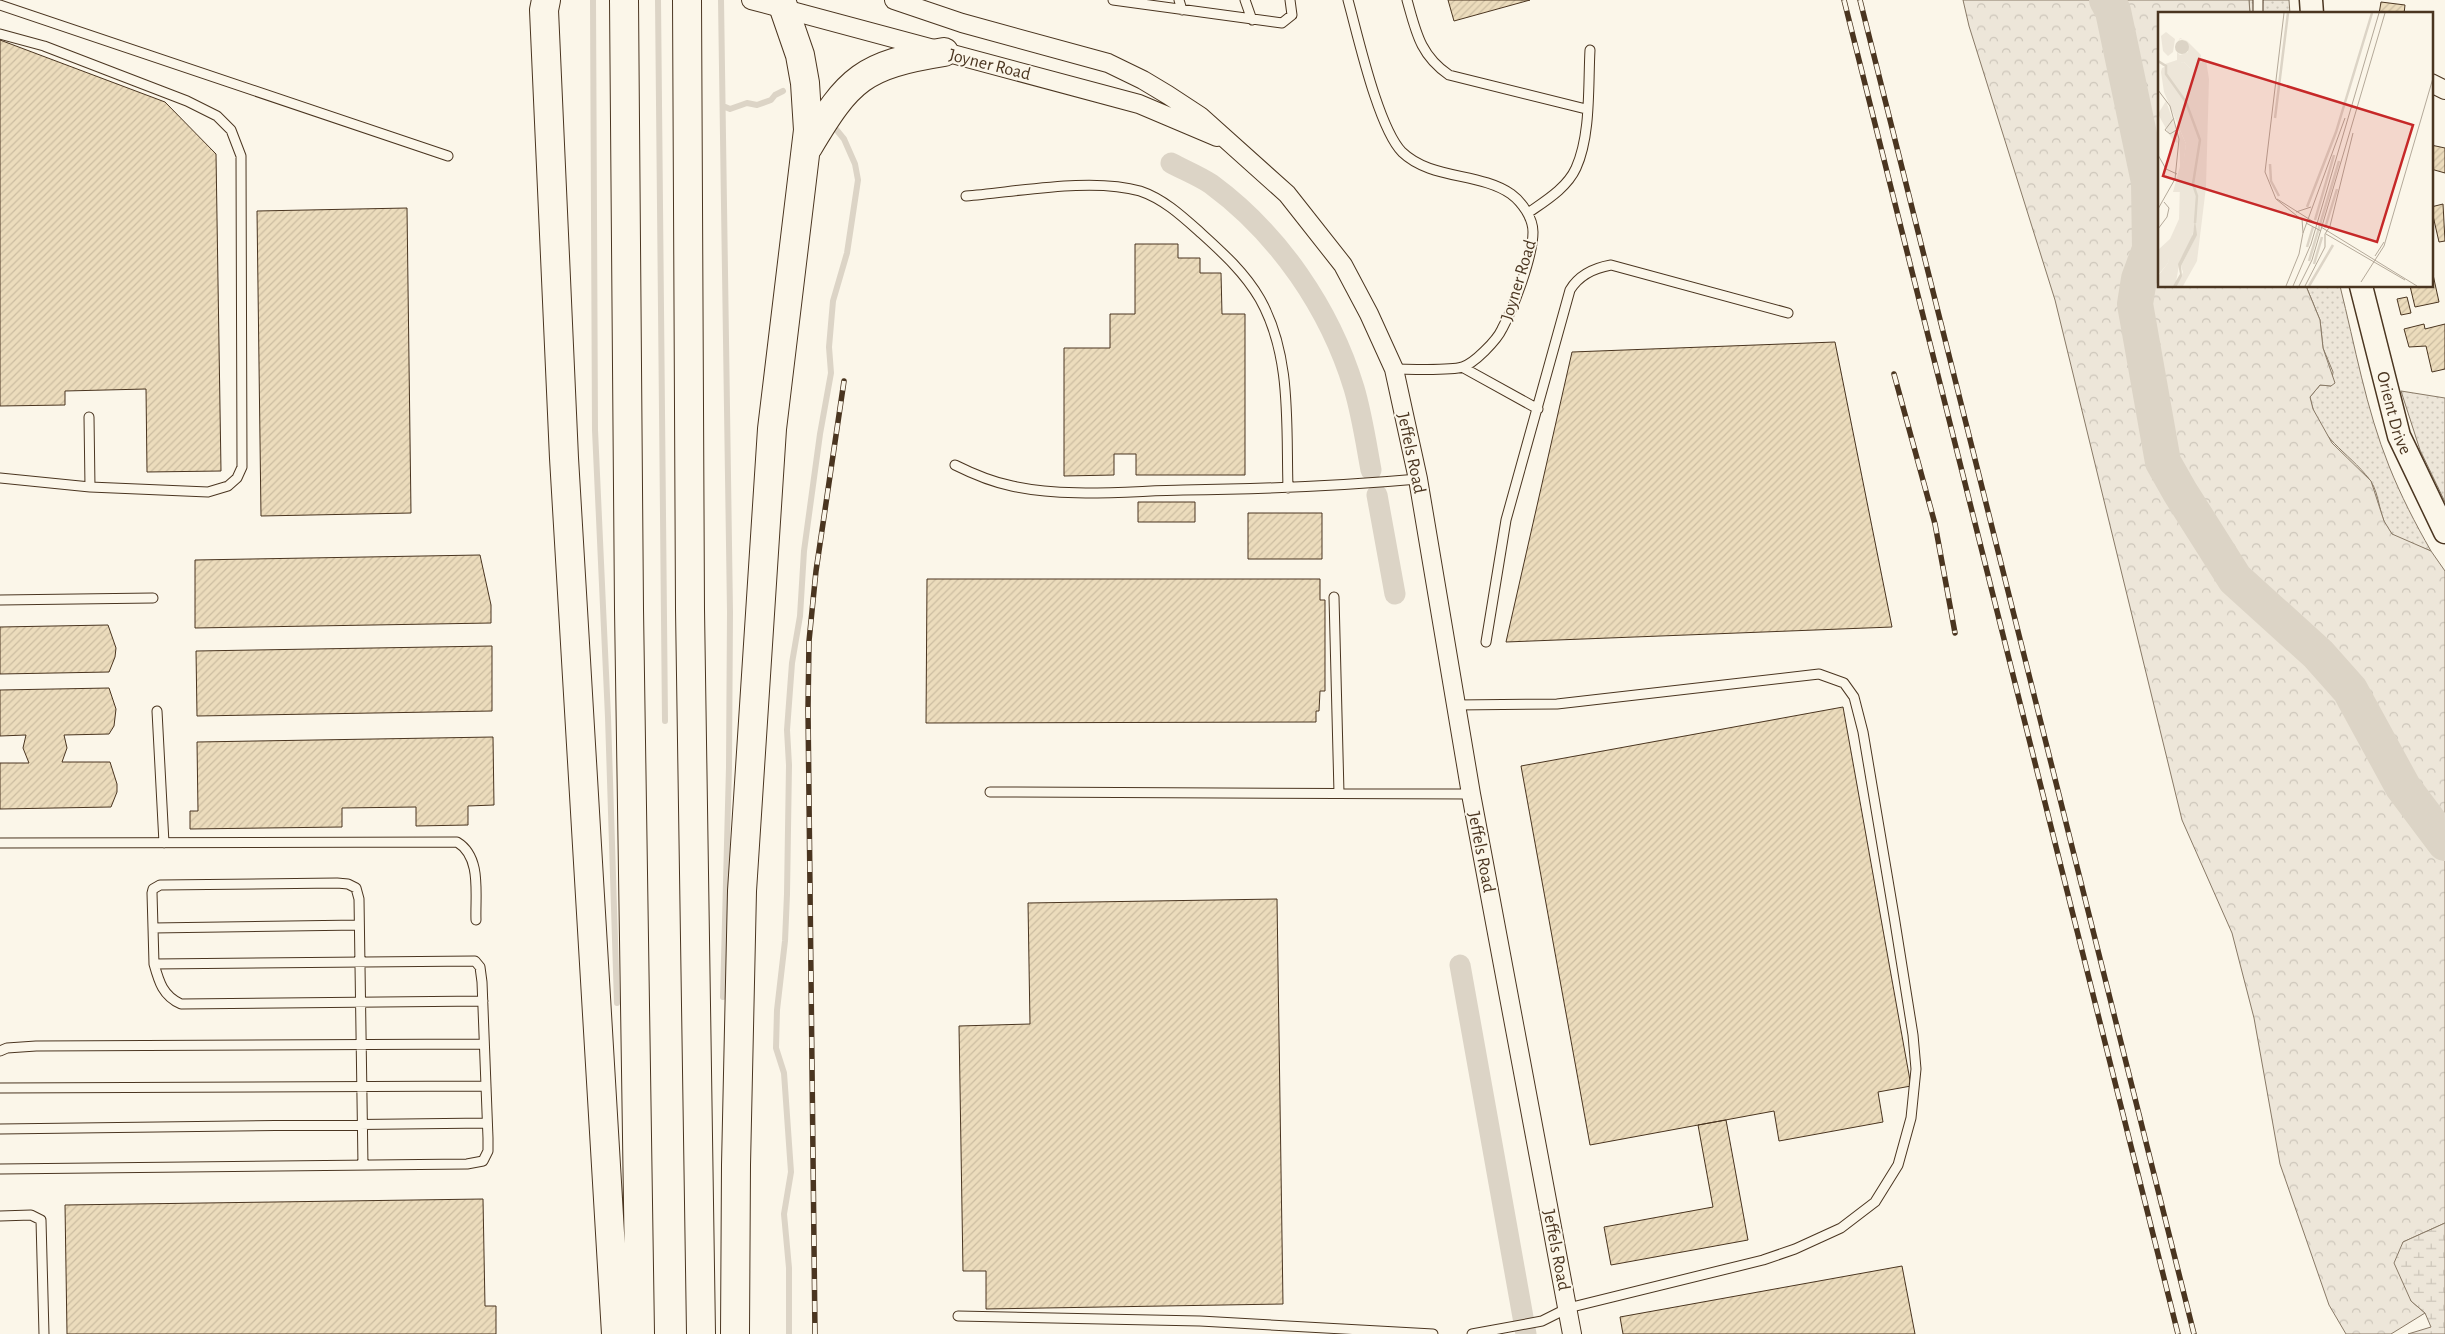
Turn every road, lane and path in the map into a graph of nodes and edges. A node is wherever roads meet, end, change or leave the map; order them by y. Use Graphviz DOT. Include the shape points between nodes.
graph roads {
  1 [pos="546,0"];
  2 [pos="624,0"];
  3 [pos="687,0"];
  4 [pos="751,0"];
  5 [pos="894,0"];
  6 [pos="1113,0"];
  7 [pos="1179,0"];
  8 [pos="1245,0"];
  9 [pos="1290,0"];
  10 [pos="1348,0"];
  11 [pos="1407,0"];
  12 [pos="0,5"];
  13 [pos="782,5"];
  14 [pos="1182,10"];
  15 [pos="1252,20"];
  16 [pos="0,34"];
  17 [pos="1590,50"];
  18 [pos="944,52"];
  19 [pos="2432,84"];
  20 [pos="2445,90"];
  21 [pos="1586,109"];
  22 [pos="1225,140"];
  23 [pos="807,148"];
  24 [pos="448,156"];
  25 [pos="966,196"];
  26 [pos="1528,213"];
  27 [pos="2362,288"];
  28 [pos="1788,314"];
  29 [pos="1462,368"];
  30 [pos="1394,369"];
  31 [pos="1538,409"];
  32 [pos="89,417"];
  33 [pos="955,465"];
  34 [pos="0,477"];
  35 [pos="1418,479"];
  36 [pos="90,486"];
  37 [pos="1288,488"];
  38 [pos="2445,532"];
  39 [pos="1334,597"];
  40 [pos="153,598"];
  41 [pos="0,600"];
  42 [pos="1486,642"];
  43 [pos="1456,705"];
  44 [pos="157,711"];
  45 [pos="990,792"];
  46 [pos="1338,794"];
  47 [pos="1471,794"];
  48 [pos="0,843"];
  49 [pos="164,843"];
  50 [pos="476,920"];
  51 [pos="359,925"];
  52 [pos="153,928"];
  53 [pos="360,962"];
  54 [pos="154,964"];
  55 [pos="362,1000"];
  56 [pos="483,1001"];
  57 [pos="484,1044"];
  58 [pos="361,1046"];
  59 [pos="0,1051"];
  60 [pos="486,1086"];
  61 [pos="361,1087"];
  62 [pos="0,1088"];
  63 [pos="488,1123"];
  64 [pos="361,1125"];
  65 [pos="0,1129"];
  66 [pos="363,1165"];
  67 [pos="0,1169"];
  68 [pos="0,1216"];
  69 [pos="1568,1308"];
  70 [pos="958,1316"];
  71 [pos="44,1334"];
  72 [pos="616,1334"];
  73 [pos="640,1334"];
  74 [pos="701,1334"];
  75 [pos="735,1334"];
  76 [pos="1432,1334"];
  77 [pos="1472,1334"];
  78 [pos="1572,1334"];
  1 -- 72 [label="highway" via="565,468"];
  2 -- 73 [label="highway"];
  3 -- 74 [label="highway" via="690,609"];
  4 -- 13 [label="street, Joyner Road"];
  5 -- 22 [label="street, Joyner Road" via="962,23 1108,63 1143,80 1200,116"];
  6 -- 14 [label="lane"];
  7 -- 14 [label="lane"];
  8 -- 15 [label="lane"];
  9 -- 15 [label="lane" via="1292,15 1282,23"];
  10 -- 26 [label="lane, Joyner Road" via="1379,107 1402,152 1420,164 1492,185 1511,195"];
  11 -- 21 [label="lane" via="1425,53 1433,64 1449,75"];
  12 -- 24 [label="lane"];
  13 -- 18 [label="street, Joyner Road"];
  13 -- 23 [label="highway" via="800,55 805,83"];
  14 -- 15 [label="lane"];
  16 -- 36 [label="lane" via="44,46 217,116 231,130 240,156 240,473 228,486 208,492"];
  17 -- 21 [label="lane"];
  18 -- 22 [label="street, Joyner Road" via="1139,104"];
  18 -- 23 [label="highway" via="902,59 874,70 856,82 837,100"];
  19 -- 20 [label="street"];
  21 -- 26 [label="lane" via="1584,143 1575,170 1561,187"];
  22 -- 30 [label="street, Joyner Road" via="1287,194 1343,265"];
  23 -- 75 [label="highway" via="772,429 742,891"];
  25 -- 37 [label="lane" via="1074,186 1113,187 1140,192 1164,202 1230,259 1260,299 1277,341 1286,386"];
  26 -- 29 [label="lane, Joyner Road" via="1533,230 1531,246 1502,330 1482,354"];
  27 -- 38 [label="street, Orient Drive" via="2399,436"];
  28 -- 31 [label="lane" via="1611,265 1598,267 1575,281 1570,290"];
  29 -- 30 [label="lane"];
  29 -- 31 [label="lane"];
  30 -- 35 [label="street, Jeffels Road"];
  31 -- 42 [label="lane" via="1506,520"];
  32 -- 36 [label="lane"];
  33 -- 37 [label="lane" via="980,477 1012,486 1046,490"];
  34 -- 36 [label="lane"];
  35 -- 37 [label="lane"];
  35 -- 43 [label="street, Jeffels Road"];
  39 -- 46 [label="lane"];
  40 -- 41 [label="lane"];
  43 -- 47 [label="street, Jeffels Road"];
  43 -- 69 [label="lane" via="1557,704 1819,674 1844,683 1854,697 1863,732 1916,1069 1911,1118 1898,1165 1875,1202 1841,1228 1795,1249 1763,1260"];
  44 -- 49 [label="lane"];
  45 -- 46 [label="lane"];
  46 -- 47 [label="lane"];
  47 -- 69 [label="street, Jeffels Road"];
  48 -- 49 [label="lane"];
  49 -- 50 [label="lane" via="457,842 464,846 474,861"];
  51 -- 52 [label="lane"];
  51 -- 52 [label="lane" via="359,899 356,888 348,884 160,885 153,889 152,894"];
  51 -- 53 [label="lane"];
  52 -- 54 [label="lane"];
  53 -- 54 [label="lane"];
  53 -- 55 [label="lane"];
  53 -- 56 [label="lane" via="475,961 480,968"];
  54 -- 55 [label="lane" via="161,987 181,1004"];
  55 -- 56 [label="lane"];
  55 -- 58 [label="lane"];
  56 -- 57 [label="lane"];
  57 -- 58 [label="lane"];
  57 -- 60 [label="lane"];
  58 -- 59 [label="lane" via="36,1046"];
  58 -- 61 [label="lane"];
  60 -- 61 [label="lane"];
  60 -- 63 [label="lane"];
  61 -- 62 [label="lane"];
  61 -- 64 [label="lane"];
  63 -- 64 [label="lane"];
  63 -- 66 [label="lane" via="488,1151 483,1161 478,1163"];
  64 -- 65 [label="lane"];
  64 -- 66 [label="lane"];
  66 -- 67 [label="lane"];
  68 -- 71 [label="lane" via="31,1215 41,1220"];
  69 -- 77 [label="lane" via="1542,1321"];
  69 -- 78 [label="street, Jeffels Road"];
  70 -- 76 [label="lane" via="1200,1322"];
}
